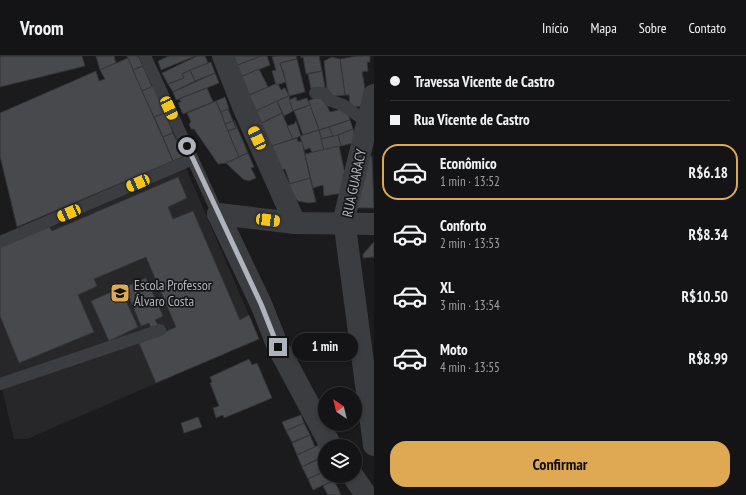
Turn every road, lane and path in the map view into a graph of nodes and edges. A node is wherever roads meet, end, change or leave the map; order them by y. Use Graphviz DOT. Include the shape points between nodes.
graph roads {
  1 [pos="145,56"];
  2 [pos="223,56"];
  3 [pos="315,93"];
  4 [pos="374,95"];
  5 [pos="367,122"];
  6 [pos="193,159"];
  7 [pos="218,214"];
  8 [pos="295,223"];
  9 [pos="374,224"];
  10 [pos="345,225"];
  11 [pos="0,242"];
  12 [pos="160,330"];
  13 [pos="0,384"];
  14 [pos="327,439"];
  15 [pos="374,444"];
  16 [pos="357,483"];
  17 [pos="366,495"];
  1 -- 6 [label="lane"];
  2 -- 8 [label="street"];
  3 -- 5 [label="lane" via="324,94 329,100 343,105"];
  4 -- 5 [label="street, RUA GUARACY"];
  5 -- 10 [label="street, RUA GUARACY" via="344,219"];
  6 -- 7 [label="lane"];
  6 -- 11 [label="lane"];
  7 -- 8 [label="street"];
  7 -- 14 [label="street" via="261,304 278,347"];
  8 -- 10 [label="street"];
  9 -- 10 [label="street"];
  10 -- 15 [label="street, RUA GUARACY"];
  12 -- 13 [label="lane"];
  16 -- 17 [label="street"];
}
